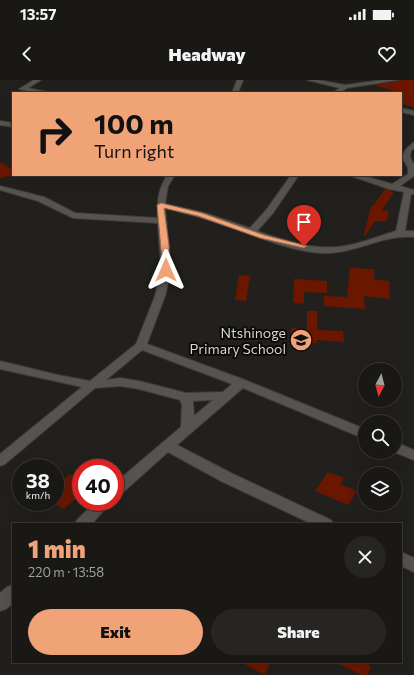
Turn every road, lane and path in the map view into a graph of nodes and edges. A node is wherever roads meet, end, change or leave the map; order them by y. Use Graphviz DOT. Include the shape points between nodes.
graph roads {
  1 [pos="38,80"];
  2 [pos="240,80"];
  3 [pos="310,80"];
  4 [pos="395,80"];
  5 [pos="345,87"];
  6 [pos="42,92"];
  7 [pos="235,92"];
  8 [pos="337,92"];
  9 [pos="402,110"];
  10 [pos="414,113"];
  11 [pos="0,123"];
  12 [pos="12,125"];
  13 [pos="414,144"];
  14 [pos="170,176"];
  15 [pos="294,176"];
  16 [pos="355,176"];
  17 [pos="392,187"];
  18 [pos="0,188"];
  19 [pos="411,192"];
  20 [pos="161,205"];
  21 [pos="163,221"];
  22 [pos="251,232"];
  23 [pos="400,233"];
  24 [pos="414,234"];
  25 [pos="140,346"];
  26 [pos="0,365"];
  27 [pos="241,383"];
  28 [pos="92,385"];
  29 [pos="225,396"];
  30 [pos="186,397"];
  31 [pos="187,429"];
  32 [pos="358,431"];
  33 [pos="167,446"];
  34 [pos="402,450"];
  35 [pos="414,455"];
  36 [pos="0,461"];
  37 [pos="124,483"];
  38 [pos="95,511"];
  39 [pos="83,523"];
  40 [pos="324,523"];
  41 [pos="402,560"];
  42 [pos="414,566"];
  43 [pos="12,593"];
  44 [pos="0,604"];
  1 -- 6 [label="street" via="22,89"];
  2 -- 7 [label="street"];
  3 -- 5 [label="street"];
  4 -- 5 [label="street"];
  5 -- 8 [label="street"];
  9 -- 10 [label="street"];
  11 -- 12 [label="street"];
  13 -- 17 [label="street" via="406,157 413,172"];
  14 -- 20 [label="street" via="164,186"];
  15 -- 22 [label="street" via="270,211"];
  16 -- 17 [label="street"];
  17 -- 19 [label="street"];
  18 -- 21 [label="street" via="41,199 73,215"];
  19 -- 23 [label="street"];
  20 -- 21 [label="street"];
  20 -- 22 [label="street" via="200,214"];
  21 -- 25 [label="street" via="166,270 160,296"];
  22 -- 23 [label="street" via="274,240 322,250 354,248"];
  23 -- 24 [label="street"];
  25 -- 27 [label="street"];
  25 -- 28 [label="street"];
  26 -- 28 [label="street"];
  27 -- 29 [label="street"];
  27 -- 32 [label="street"];
  28 -- 30 [label="street" via="120,382"];
  28 -- 36 [label="street"];
  29 -- 30 [label="street"];
  29 -- 31 [label="street"];
  30 -- 31 [label="street"];
  31 -- 33 [label="street"];
  33 -- 37 [label="street"];
  33 -- 40 [label="street"];
  34 -- 35 [label="street"];
  38 -- 39 [label="street"];
  41 -- 42 [label="street"];
  43 -- 44 [label="street"];
}
